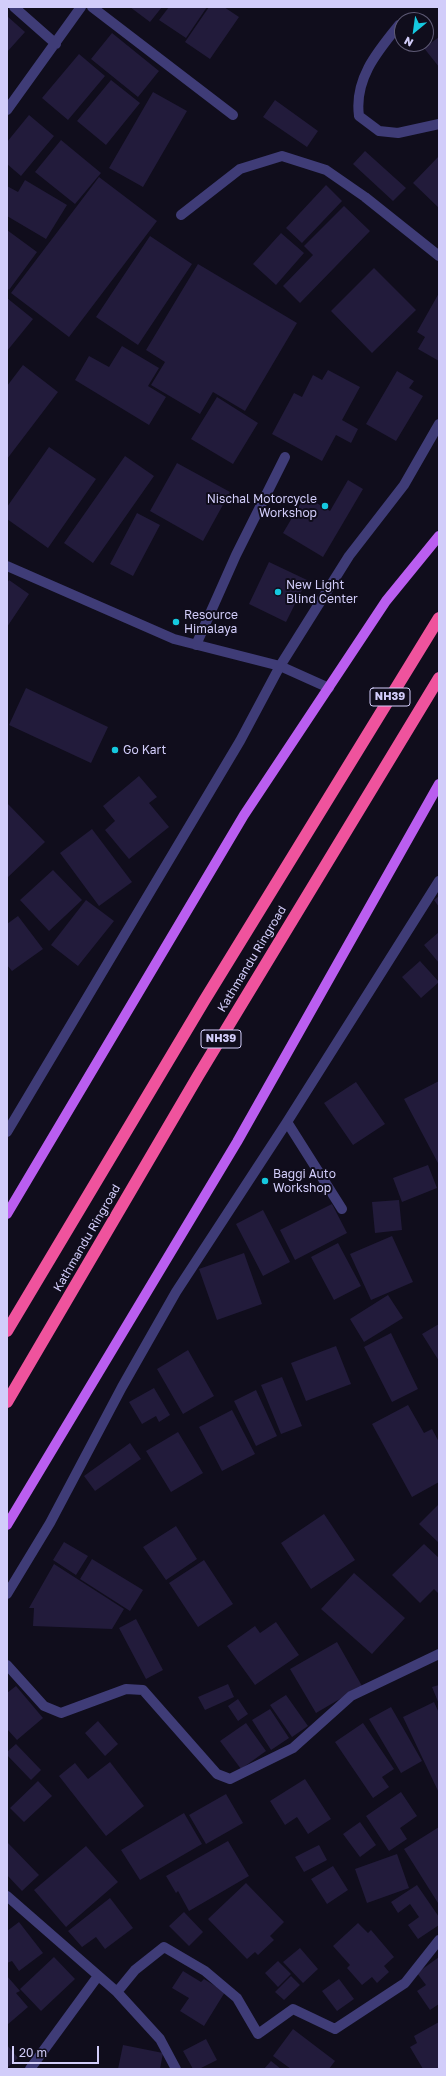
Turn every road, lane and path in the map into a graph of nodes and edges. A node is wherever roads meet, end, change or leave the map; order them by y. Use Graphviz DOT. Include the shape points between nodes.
graph roads {
  1 [pos="14,7"];
  2 [pos="82,7"];
  3 [pos="92,7"];
  4 [pos="394,31"];
  5 [pos="56,44"];
  6 [pos="7,110"];
  7 [pos="233,115"];
  8 [pos="439,124"];
  9 [pos="181,215"];
  10 [pos="439,256"];
  11 [pos="439,424"];
  12 [pos="285,457"];
  13 [pos="439,536"];
  14 [pos="7,566"];
  15 [pos="439,618"];
  16 [pos="196,645"];
  17 [pos="280,666"];
  18 [pos="439,678"];
  19 [pos="329,688"];
  20 [pos="439,784"];
  21 [pos="439,881"];
  22 [pos="287,1122"];
  23 [pos="7,1132"];
  24 [pos="342,1209"];
  25 [pos="7,1214"];
  26 [pos="7,1331"];
  27 [pos="7,1402"];
  28 [pos="7,1525"];
  29 [pos="7,1594"];
  30 [pos="439,1654"];
  31 [pos="7,1665"];
  32 [pos="7,1896"];
  33 [pos="439,1940"];
  34 [pos="98,1976"];
  35 [pos="117,1992"];
  36 [pos="30,2069"];
  37 [pos="176,2069"];
  1 -- 5 [label="street"];
  2 -- 5 [label="street"];
  3 -- 7 [label="street"];
  4 -- 8 [label="street" via="374,56 359,88 359,116 379,131 398,133"];
  5 -- 6 [label="street"];
  9 -- 10 [label="street" via="240,169 282,156 326,170 365,197"];
  11 -- 17 [label="street" via="404,486 349,556"];
  12 -- 16 [label="street" via="236,555"];
  13 -- 19 [label="main road" via="386,601"];
  14 -- 16 [label="street" via="174,639"];
  15 -- 26 [label="highway, Kathmandu Ringroad / NH39" via="204,1000"];
  16 -- 17 [label="street"];
  17 -- 19 [label="street"];
  17 -- 23 [label="street" via="240,741"];
  18 -- 27 [label="highway, Kathmandu Ringroad / NH39" via="198,1076"];
  19 -- 25 [label="main road" via="244,815"];
  20 -- 28 [label="main road" via="237,1142"];
  21 -- 22 [label="street"];
  22 -- 24 [label="street"];
  22 -- 29 [label="street" via="176,1292 50,1523"];
  30 -- 31 [label="street" via="351,1696 293,1748 230,1779 217,1774 144,1690 126,1689 60,1713 44,1706"];
  32 -- 34 [label="street"];
  33 -- 35 [label="street" via="405,1982 335,2028 292,2009 258,2034 237,1998 205,1971 164,1947 135,1970"];
  34 -- 35 [label="street"];
  34 -- 36 [label="street"];
  35 -- 37 [label="street" via="160,2038"];
}
